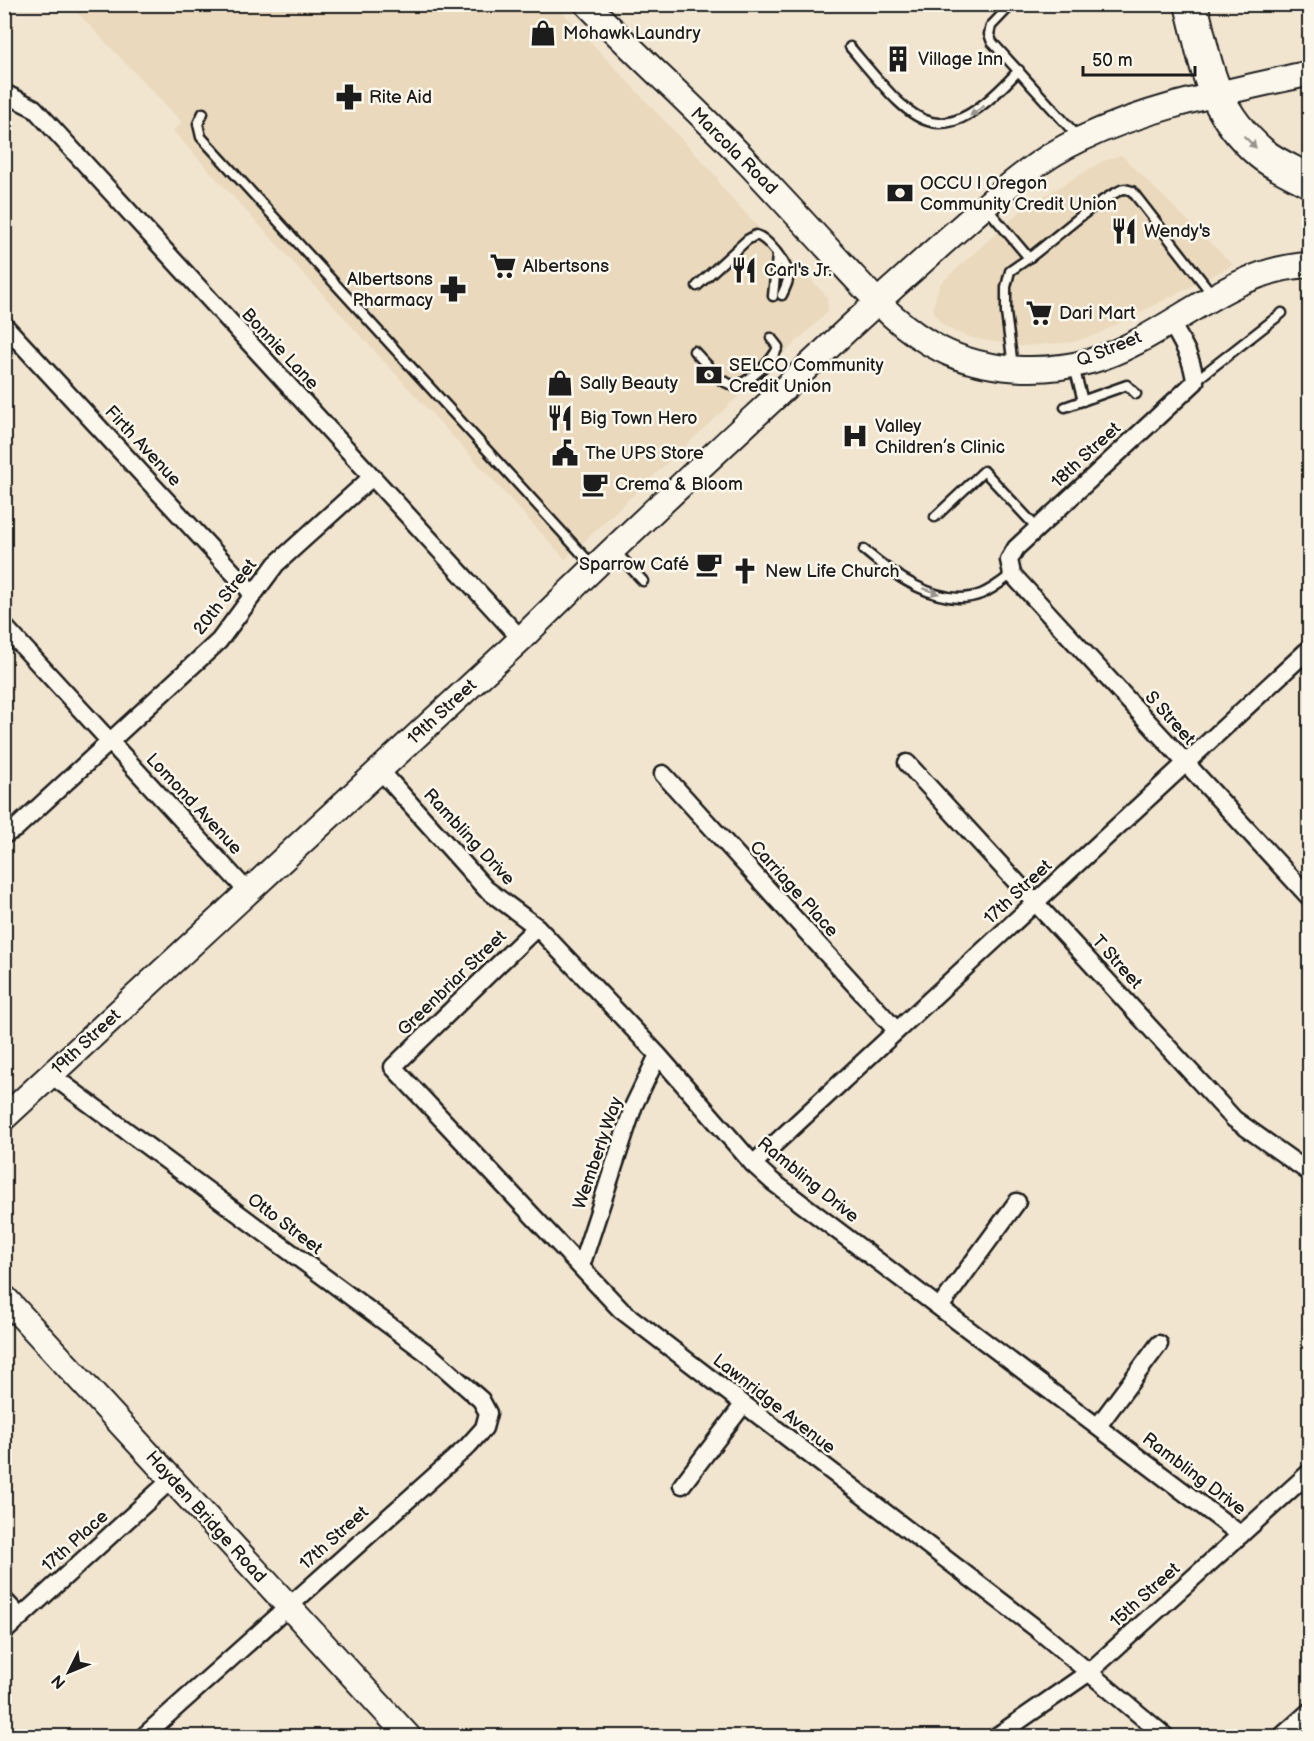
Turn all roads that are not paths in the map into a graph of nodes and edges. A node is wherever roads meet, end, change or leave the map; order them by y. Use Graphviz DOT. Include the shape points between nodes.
graph roads {
  1 [pos="587,4"];
  2 [pos="1012,4"];
  3 [pos="1191,4"];
  4 [pos="850,47"];
  5 [pos="1019,70"];
  6 [pos="1310,73"];
  7 [pos="4,93"];
  8 [pos="1215,96"];
  9 [pos="203,113"];
  10 [pos="1080,139"];
  11 [pos="1310,182"];
  12 [pos="986,206"];
  13 [pos="777,256"];
  14 [pos="1029,258"];
  15 [pos="1310,265"];
  16 [pos="697,286"];
  17 [pos="1214,297"];
  18 [pos="877,302"];
  19 [pos="1282,313"];
  20 [pos="1170,321"];
  21 [pos="4,325"];
  22 [pos="771,338"];
  23 [pos="694,351"];
  24 [pos="1074,364"];
  25 [pos="1013,369"];
  26 [pos="1195,382"];
  27 [pos="1136,394"];
  28 [pos="1083,401"];
  29 [pos="1065,407"];
  30 [pos="372,477"];
  31 [pos="934,517"];
  32 [pos="1036,528"];
  33 [pos="613,549"];
  34 [pos="864,550"];
  35 [pos="594,567"];
  36 [pos="1011,567"];
  37 [pos="643,581"];
  38 [pos="253,594"];
  39 [pos="4,626"];
  40 [pos="521,639"];
  41 [pos="1310,648"];
  42 [pos="111,743"];
  43 [pos="908,763"];
  44 [pos="1185,764"];
  45 [pos="380,770"];
  46 [pos="663,774"];
  47 [pos="4,835"];
  48 [pos="248,892"];
  49 [pos="1310,898"];
  50 [pos="1036,902"];
  51 [pos="537,927"];
  52 [pos="896,1030"];
  53 [pos="658,1055"];
  54 [pos="393,1067"];
  55 [pos="51,1075"];
  56 [pos="4,1118"];
  57 [pos="753,1164"];
  58 [pos="1310,1173"];
  59 [pos="1017,1202"];
  60 [pos="581,1266"];
  61 [pos="4,1297"];
  62 [pos="940,1307"];
  63 [pos="1160,1344"];
  64 [pos="743,1406"];
  65 [pos="488,1413"];
  66 [pos="1098,1426"];
  67 [pos="1310,1472"];
  68 [pos="172,1479"];
  69 [pos="682,1485"];
  70 [pos="1241,1535"];
  71 [pos="4,1600"];
  72 [pos="287,1606"];
  73 [pos="20,1617"];
  74 [pos="4,1632"];
  75 [pos="1088,1673"];
  76 [pos="1310,1711"];
  77 [pos="144,1737"];
  78 [pos="408,1737"];
  79 [pos="997,1737"];
  80 [pos="1165,1737"];
  81 [pos="1282,1737"];
  1 -- 18 [label="street, Marcola Road" via="748,164"];
  2 -- 5 [label="lane" via="989,34"];
  3 -- 8 [label="highway"];
  5 -- 4 [label="lane, one-way" via="992,100 969,116 949,123 926,122 911,114"];
  5 -- 10 [label="lane"];
  6 -- 8 [label="street, 19th Street"];
  7 -- 30 [label="street, Bonnie Lane" via="34,108"];
  8 -- 10 [label="street, 19th Street" via="1172,105"];
  8 -- 11 [label="highway, one-way" via="1234,126 1263,154"];
  9 -- 35 [label="lane" via="198,124 201,137"];
  10 -- 12 [label="street, 19th Street" via="1038,164"];
  12 -- 14 [label="lane"];
  12 -- 18 [label="street, 19th Street"];
  13 -- 13 [label="lane" via="788,272 777,296"];
  13 -- 16 [label="lane" via="764,238 752,236"];
  14 -- 17 [label="lane" via="1098,204 1127,189"];
  14 -- 25 [label="lane" via="1010,271 1006,287"];
  15 -- 17 [label="street, Q Street" via="1270,272"];
  17 -- 20 [label="street, Q Street"];
  18 -- 25 [label="street, Q Street" via="908,330 940,350"];
  18 -- 33 [label="street, 19th Street"];
  19 -- 26 [label="lane, 18th Street"];
  20 -- 24 [label="street, Q Street" via="1128,346"];
  20 -- 26 [label="street" via="1188,353"];
  21 -- 38 [label="street, Firth Avenue"];
  22 -- 23 [label="lane" via="778,347 775,354 747,380 734,386 721,380"];
  24 -- 25 [label="street, Q Street"];
  24 -- 28 [label="lane"];
  26 -- 32 [label="street, 18th Street"];
  27 -- 28 [label="lane" via="1127,385"];
  28 -- 29 [label="lane"];
  30 -- 38 [label="street, 20th Street" via="276,564"];
  30 -- 40 [label="street, Bonnie Lane"];
  31 -- 32 [label="lane" via="984,471"];
  32 -- 36 [label="street, 18th Street" via="1016,548"];
  33 -- 35 [label="street, 19th Street"];
  33 -- 37 [label="lane"];
  34 -- 36 [label="lane, one-way" via="897,576 947,596 981,594"];
  35 -- 40 [label="street, 19th Street"];
  36 -- 44 [label="street, S Street"];
  38 -- 42 [label="street, 20th Street" via="219,641"];
  39 -- 42 [label="street, Lomond Avenue"];
  40 -- 45 [label="street, 19th Street"];
  41 -- 44 [label="street, 17th Street"];
  42 -- 47 [label="street" via="15,830"];
  42 -- 48 [label="street, Lomond Avenue"];
  43 -- 50 [label="street, T Street"];
  44 -- 49 [label="street, S Street"];
  44 -- 50 [label="street, 17th Street"];
  45 -- 48 [label="street, 19th Street"];
  45 -- 51 [label="street, Rambling Drive" via="486,889"];
  46 -- 52 [label="street, Carriage Place"];
  48 -- 55 [label="street, 19th Street"];
  50 -- 52 [label="street, 17th Street"];
  50 -- 58 [label="street, T Street" via="1234,1119"];
  51 -- 53 [label="street, Rambling Drive"];
  51 -- 54 [label="street, Greenbriar Street"];
  52 -- 57 [label="street, 17th Street"];
  53 -- 57 [label="street, Rambling Drive"];
  53 -- 60 [label="street, Wemberly Way" via="634,1105"];
  54 -- 60 [label="street, Lawnridge Avenue"];
  55 -- 56 [label="street, 19th Street"];
  55 -- 65 [label="street, Otto Street" via="431,1356 481,1400"];
  57 -- 62 [label="street, Rambling Drive"];
  59 -- 62 [label="street"];
  60 -- 64 [label="street, Lawnridge Avenue" via="621,1310"];
  61 -- 68 [label="street, Hayden Bridge Road"];
  62 -- 66 [label="street, Rambling Drive"];
  63 -- 66 [label="street"];
  64 -- 69 [label="street"];
  64 -- 75 [label="street, Lawnridge Avenue" via="1037,1629"];
  65 -- 72 [label="street, 17th Street" via="484,1428 466,1447"];
  66 -- 70 [label="street, Rambling Drive"];
  67 -- 70 [label="street, 15th Street"];
  68 -- 72 [label="street, Hayden Bridge Road"];
  68 -- 73 [label="street, 17th Place"];
  70 -- 75 [label="street, 15th Street"];
  71 -- 73 [label="street"];
  72 -- 77 [label="street, 17th Street"];
  72 -- 78 [label="street, Hayden Bridge Road"];
  73 -- 74 [label="street, 17th Place"];
  75 -- 79 [label="street, 15th Street"];
  75 -- 80 [label="street, Lawnridge Avenue"];
  76 -- 81 [label="street"];
}
